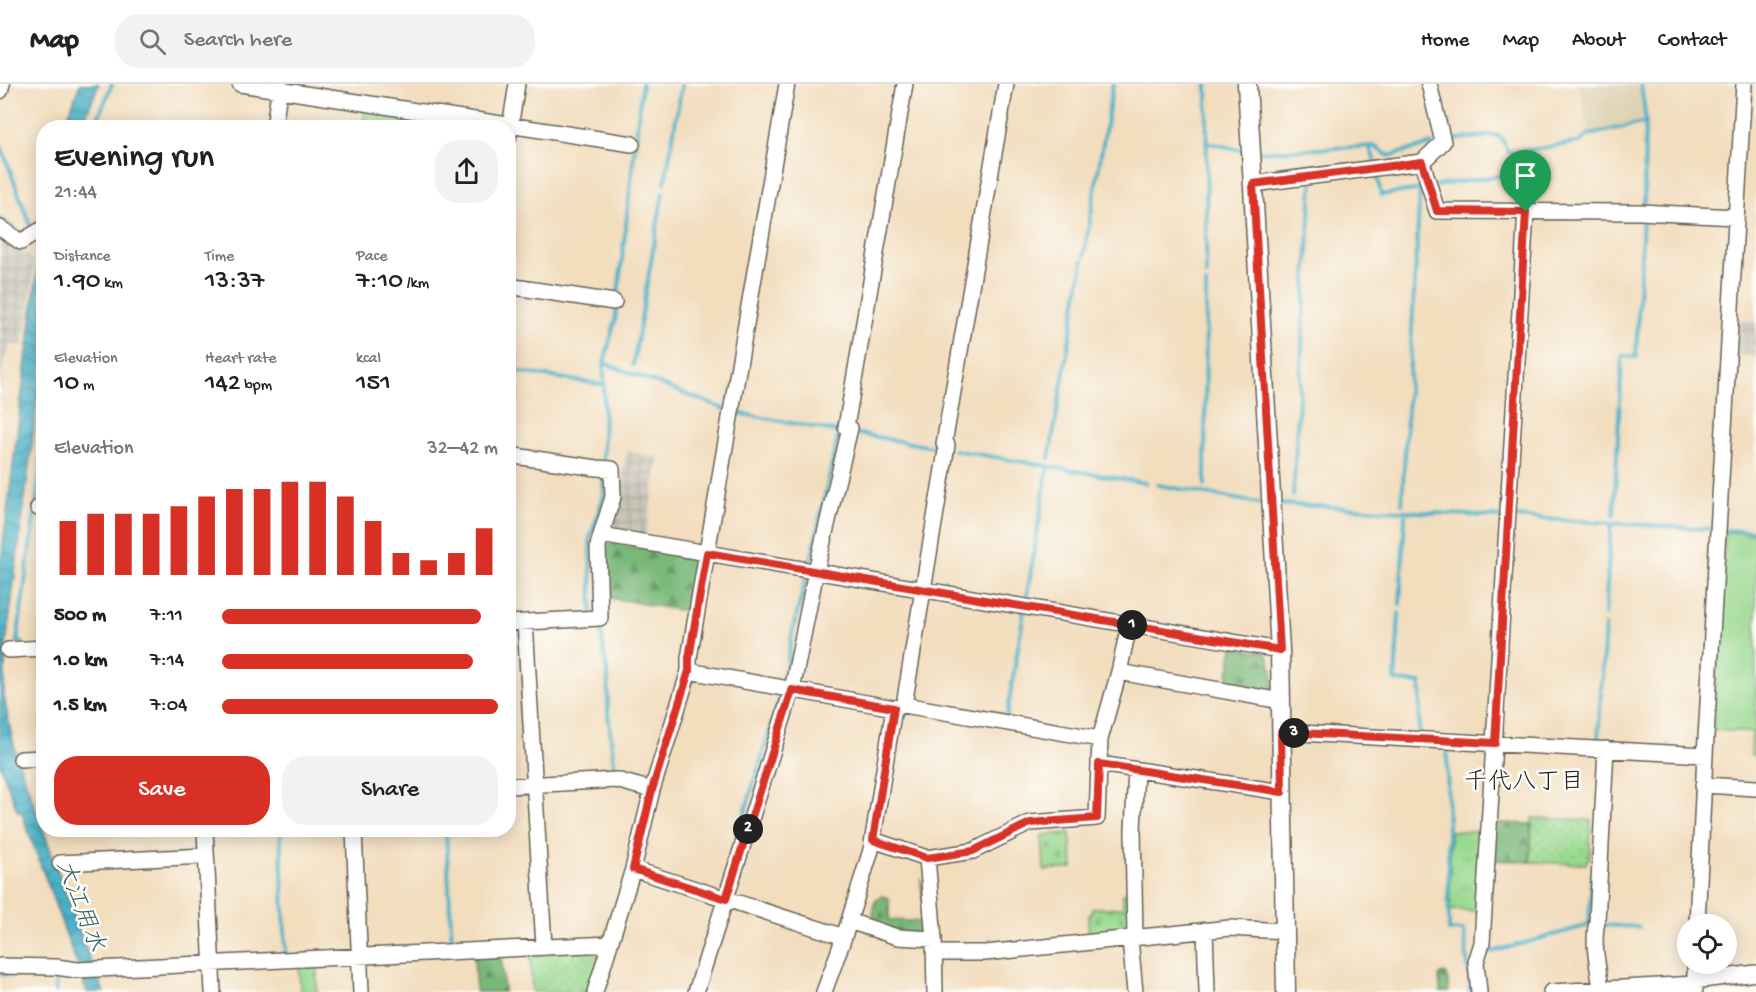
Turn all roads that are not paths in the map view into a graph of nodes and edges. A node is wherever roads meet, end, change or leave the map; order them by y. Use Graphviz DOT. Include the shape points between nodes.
graph roads {
  1 [pos="2,84"];
  2 [pos="240,84"];
  3 [pos="517,84"];
  4 [pos="787,84"];
  5 [pos="905,84"];
  6 [pos="1006,84"];
  7 [pos="1247,84"];
  8 [pos="1429,84"];
  9 [pos="1744,84"];
  10 [pos="280,87"];
  11 [pos="0,91"];
  12 [pos="275,120"];
  13 [pos="445,120"];
  14 [pos="512,120"];
  15 [pos="516,134"];
  16 [pos="632,144"];
  17 [pos="1422,162"];
  18 [pos="1253,184"];
  19 [pos="1526,212"];
  20 [pos="1735,217"];
  21 [pos="0,228"];
  22 [pos="36,232"];
  23 [pos="516,287"];
  24 [pos="614,302"];
  25 [pos="516,456"];
  26 [pos="601,534"];
  27 [pos="707,553"];
  28 [pos="816,571"];
  29 [pos="923,590"];
  30 [pos="525,622"];
  31 [pos="516,623"];
  32 [pos="1129,625"];
  33 [pos="36,648"];
  34 [pos="8,650"];
  35 [pos="1280,650"];
  36 [pos="689,671"];
  37 [pos="1119,672"];
  38 [pos="792,690"];
  39 [pos="1281,701"];
  40 [pos="899,706"];
  41 [pos="1281,732"];
  42 [pos="1100,739"];
  43 [pos="1495,743"];
  44 [pos="1606,749"];
  45 [pos="1705,754"];
  46 [pos="36,758"];
  47 [pos="21,759"];
  48 [pos="1099,764"];
  49 [pos="1136,770"];
  50 [pos="534,784"];
  51 [pos="516,785"];
  52 [pos="1703,785"];
  53 [pos="1756,788"];
  54 [pos="652,790"];
  55 [pos="1282,792"];
  56 [pos="205,837"];
  57 [pos="354,837"];
  58 [pos="873,840"];
  59 [pos="206,856"];
  60 [pos="927,858"];
  61 [pos="60,863"];
  62 [pos="633,869"];
  63 [pos="726,899"];
  64 [pos="1697,914"];
  65 [pos="849,921"];
  66 [pos="1205,930"];
  67 [pos="1285,931"];
  68 [pos="844,936"];
  69 [pos="1132,938"];
  70 [pos="610,944"];
  71 [pos="935,946"];
  72 [pos="544,947"];
  73 [pos="359,956"];
  74 [pos="212,963"];
  75 [pos="0,966"];
  76 [pos="1756,973"];
  77 [pos="1695,986"];
  78 [pos="1601,988"];
  79 [pos="213,992"];
  80 [pos="361,992"];
  81 [pos="595,992"];
  82 [pos="696,992"];
  83 [pos="824,992"];
  84 [pos="935,992"];
  85 [pos="1135,992"];
  86 [pos="1207,992"];
  87 [pos="1290,992"];
  88 [pos="1479,992"];
  89 [pos="1553,992"];
  1 -- 11 [label="street"];
  2 -- 10 [label="street"];
  3 -- 14 [label="street"];
  4 -- 27 [label="street"];
  5 -- 28 [label="street" via="848,428"];
  6 -- 29 [label="street"];
  7 -- 18 [label="street"];
  8 -- 17 [label="street" via="1443,142"];
  9 -- 20 [label="street"];
  10 -- 12 [label="street"];
  10 -- 13 [label="street"];
  15 -- 16 [label="street"];
  17 -- 18 [label="street"];
  17 -- 19 [label="street" via="1437,211"];
  18 -- 35 [label="street"];
  19 -- 20 [label="street"];
  19 -- 43 [label="street"];
  20 -- 45 [label="street"];
  21 -- 22 [label="street" via="21,242"];
  23 -- 24 [label="street"];
  25 -- 26 [label="street" via="612,469 613,497"];
  26 -- 27 [label="street"];
  26 -- 30 [label="street" via="600,618"];
  27 -- 28 [label="street"];
  27 -- 36 [label="street"];
  28 -- 29 [label="street"];
  28 -- 38 [label="street"];
  29 -- 32 [label="street"];
  29 -- 40 [label="street"];
  30 -- 31 [label="street"];
  30 -- 50 [label="street"];
  32 -- 35 [label="street"];
  32 -- 37 [label="street"];
  33 -- 34 [label="street"];
  35 -- 39 [label="street"];
  36 -- 38 [label="street"];
  36 -- 54 [label="street"];
  37 -- 39 [label="street"];
  37 -- 42 [label="street"];
  38 -- 40 [label="street"];
  38 -- 63 [label="street"];
  39 -- 41 [label="street"];
  40 -- 42 [label="street"];
  40 -- 58 [label="street"];
  41 -- 43 [label="street"];
  41 -- 55 [label="street"];
  42 -- 48 [label="street"];
  43 -- 44 [label="street"];
  43 -- 88 [label="street" via="1482,943 1476,962"];
  44 -- 45 [label="street"];
  44 -- 78 [label="street" via="1595,930"];
  45 -- 52 [label="street"];
  46 -- 47 [label="street"];
  48 -- 49 [label="street"];
  48 -- 60 [label="street" via="1097,818 1030,823 973,851"];
  49 -- 55 [label="street"];
  49 -- 69 [label="street"];
  50 -- 51 [label="street"];
  50 -- 54 [label="street" via="616,780"];
  50 -- 72 [label="street"];
  52 -- 53 [label="street"];
  52 -- 64 [label="street"];
  54 -- 62 [label="street"];
  55 -- 67 [label="street"];
  56 -- 59 [label="street"];
  57 -- 73 [label="street"];
  58 -- 60 [label="street"];
  58 -- 65 [label="street"];
  59 -- 61 [label="street"];
  59 -- 74 [label="street"];
  60 -- 71 [label="street"];
  62 -- 63 [label="street"];
  62 -- 70 [label="street"];
  63 -- 68 [label="street"];
  63 -- 82 [label="street"];
  65 -- 68 [label="street"];
  65 -- 71 [label="street"];
  66 -- 67 [label="street"];
  66 -- 69 [label="street"];
  66 -- 86 [label="street"];
  67 -- 87 [label="street"];
  68 -- 83 [label="street"];
  69 -- 71 [label="street" via="985,953"];
  69 -- 85 [label="street"];
  70 -- 72 [label="street"];
  70 -- 81 [label="street"];
  71 -- 84 [label="street"];
  72 -- 73 [label="street"];
  73 -- 74 [label="street"];
  73 -- 80 [label="street"];
  74 -- 75 [label="street" via="77,970"];
  74 -- 79 [label="street"];
  76 -- 77 [label="street"];
  77 -- 78 [label="street"];
  78 -- 89 [label="street"];
}
